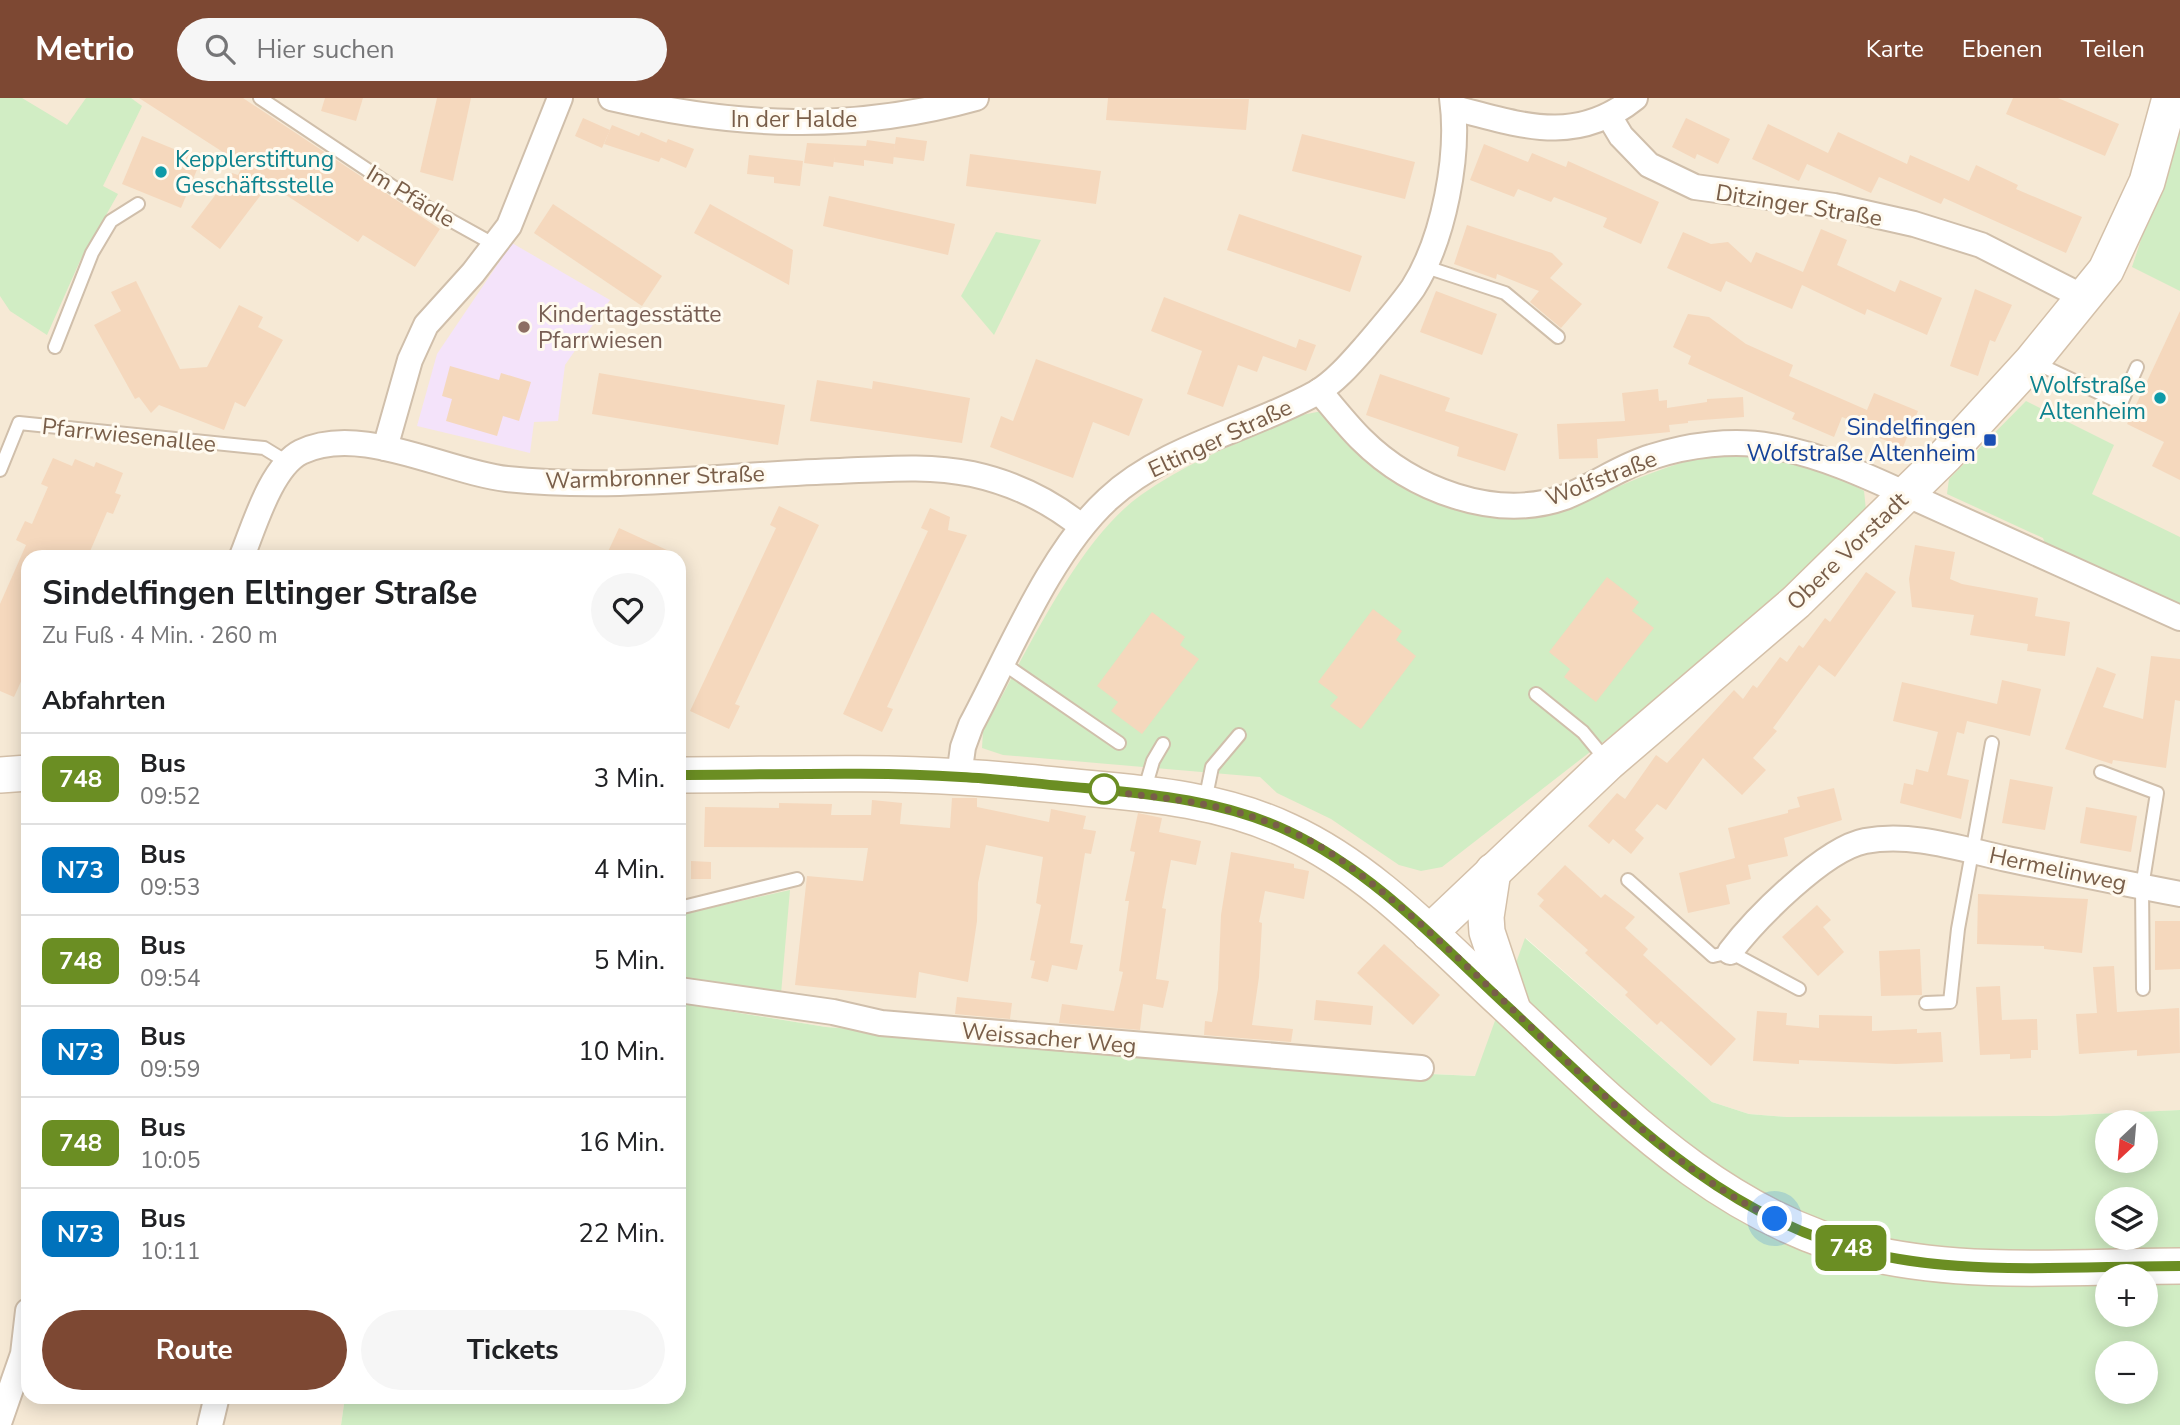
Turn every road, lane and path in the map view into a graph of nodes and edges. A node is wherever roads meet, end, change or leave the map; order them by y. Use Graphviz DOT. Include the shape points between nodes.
graph roads {
  1 [pos="260,98"];
  2 [pos="560,98"];
  3 [pos="611,98"];
  4 [pos="976,98"];
  5 [pos="1635,98"];
  6 [pos="2170,98"];
  7 [pos="1453,103"];
  8 [pos="1609,116"];
  9 [pos="138,204"];
  10 [pos="495,245"];
  11 [pos="1423,266"];
  12 [pos="2085,298"];
  13 [pos="1558,337"];
  14 [pos="55,347"];
  15 [pos="2032,361"];
  16 [pos="2137,367"];
  17 [pos="1319,391"];
  18 [pos="385,448"];
  19 [pos="287,463"];
  20 [pos="0,470"];
  21 [pos="1906,495"];
  22 [pos="1082,526"];
  23 [pos="244,550"];
  24 [pos="2180,618"];
  25 [pos="1004,664"];
  26 [pos="1536,694"];
  27 [pos="1239,735"];
  28 [pos="1119,743"];
  29 [pos="1992,743"];
  30 [pos="1163,744"];
  31 [pos="1608,763"];
  32 [pos="2101,772"];
  33 [pos="21,774"];
  34 [pos="0,775"];
  35 [pos="686,775"];
  36 [pos="959,776"];
  37 [pos="1143,794"];
  38 [pos="1204,803"];
  39 [pos="1974,852"];
  40 [pos="1493,871"];
  41 [pos="797,879"];
  42 [pos="1628,880"];
  43 [pos="2142,887"];
  44 [pos="2180,894"];
  45 [pos="686,906"];
  46 [pos="1429,933"];
  47 [pos="1730,952"];
  48 [pos="1800,989"];
  49 [pos="2143,989"];
  50 [pos="686,991"];
  51 [pos="1926,1003"];
  52 [pos="1514,1013"];
  53 [pos="1421,1068"];
  54 [pos="2180,1266"];
  55 [pos="21,1360"];
  56 [pos="216,1404"];
  57 [pos="0,1420"];
  58 [pos="210,1425"];
  1 -- 10 [label="lane, Im Pfädle" via="405,195"];
  2 -- 10 [label="street" via="509,226"];
  3 -- 4 [label="street, In der Halde" via="727,120 789,123 850,121"];
  5 -- 8 [label="street"];
  6 -- 12 [label="main road, Obere Vorstadt" via="2147,182 2106,270"];
  7 -- 8 [label="street" via="1543,129 1585,125"];
  7 -- 11 [label="street, Eltinger Straße" via="1446,198 1435,242"];
  8 -- 12 [label="street, Ditzinger Straße" via="1649,165 1695,187 1834,206 1914,225 1981,245"];
  9 -- 14 [label="lane" via="111,221 92,253"];
  10 -- 18 [label="street" via="426,325 410,360"];
  11 -- 13 [label="lane" via="1505,293"];
  11 -- 17 [label="street, Eltinger Straße" via="1387,322"];
  12 -- 15 [label="main road, Obere Vorstadt"];
  15 -- 16 [label="lane" via="2121,403"];
  15 -- 21 [label="main road, Obere Vorstadt"];
  17 -- 21 [label="street, Wolfstraße" via="1361,439 1390,463 1430,487 1466,499 1503,504 1563,497 1650,457 1735,443 1772,446 1842,466"];
  17 -- 22 [label="street, Eltinger Straße" via="1147,470"];
  18 -- 19 [label="street, Warmbronner Straße" via="330,443 300,452"];
  18 -- 22 [label="street, Warmbronner Straße" via="492,477 567,484 943,469 1012,485"];
  19 -- 20 [label="lane, Pfarrwiesenallee" via="264,448 19,422"];
  19 -- 23 [label="street, Warmbronner Straße" via="269,490"];
  21 -- 24 [label="street, Wolfstraße"];
  21 -- 31 [label="main road, Obere Vorstadt" via="1796,602"];
  22 -- 25 [label="street, Eltinger Straße"];
  25 -- 28 [label="lane"];
  25 -- 36 [label="street, Eltinger Straße" via="971,725"];
  26 -- 31 [label="lane" via="1583,732"];
  27 -- 38 [label="lane" via="1212,767"];
  29 -- 39 [label="lane, Hermelinweg"];
  30 -- 37 [label="lane"];
  31 -- 40 [label="main road, Obere Vorstadt"];
  32 -- 43 [label="lane, Hermelinweg" via="2157,793"];
  33 -- 34 [label="main road"];
  35 -- 36 [label="main road"];
  36 -- 37 [label="main road"];
  37 -- 38 [label="main road"];
  38 -- 46 [label="main road" via="1262,820 1343,861"];
  39 -- 43 [label="street, Hermelinweg"];
  39 -- 47 [label="street, Hermelinweg" via="1894,838 1863,841 1821,863"];
  39 -- 51 [label="lane, Hermelinweg" via="1958,929 1950,1002"];
  40 -- 46 [label="main road, Obere Vorstadt"];
  40 -- 52 [label="main road" via="1488,932"];
  41 -- 45 [label="lane"];
  42 -- 47 [label="lane" via="1713,956"];
  43 -- 44 [label="street, Hermelinweg"];
  43 -- 49 [label="lane, Hermelinweg"];
  46 -- 52 [label="main road"];
  47 -- 48 [label="lane"];
  50 -- 53 [label="street, Weissacher Weg" via="881,1023"];
  52 -- 54 [label="main road" via="1688,1168 1755,1209 1818,1237 1873,1254 1978,1266"];
  55 -- 57 [label="street"];
  56 -- 58 [label="street"];
}
